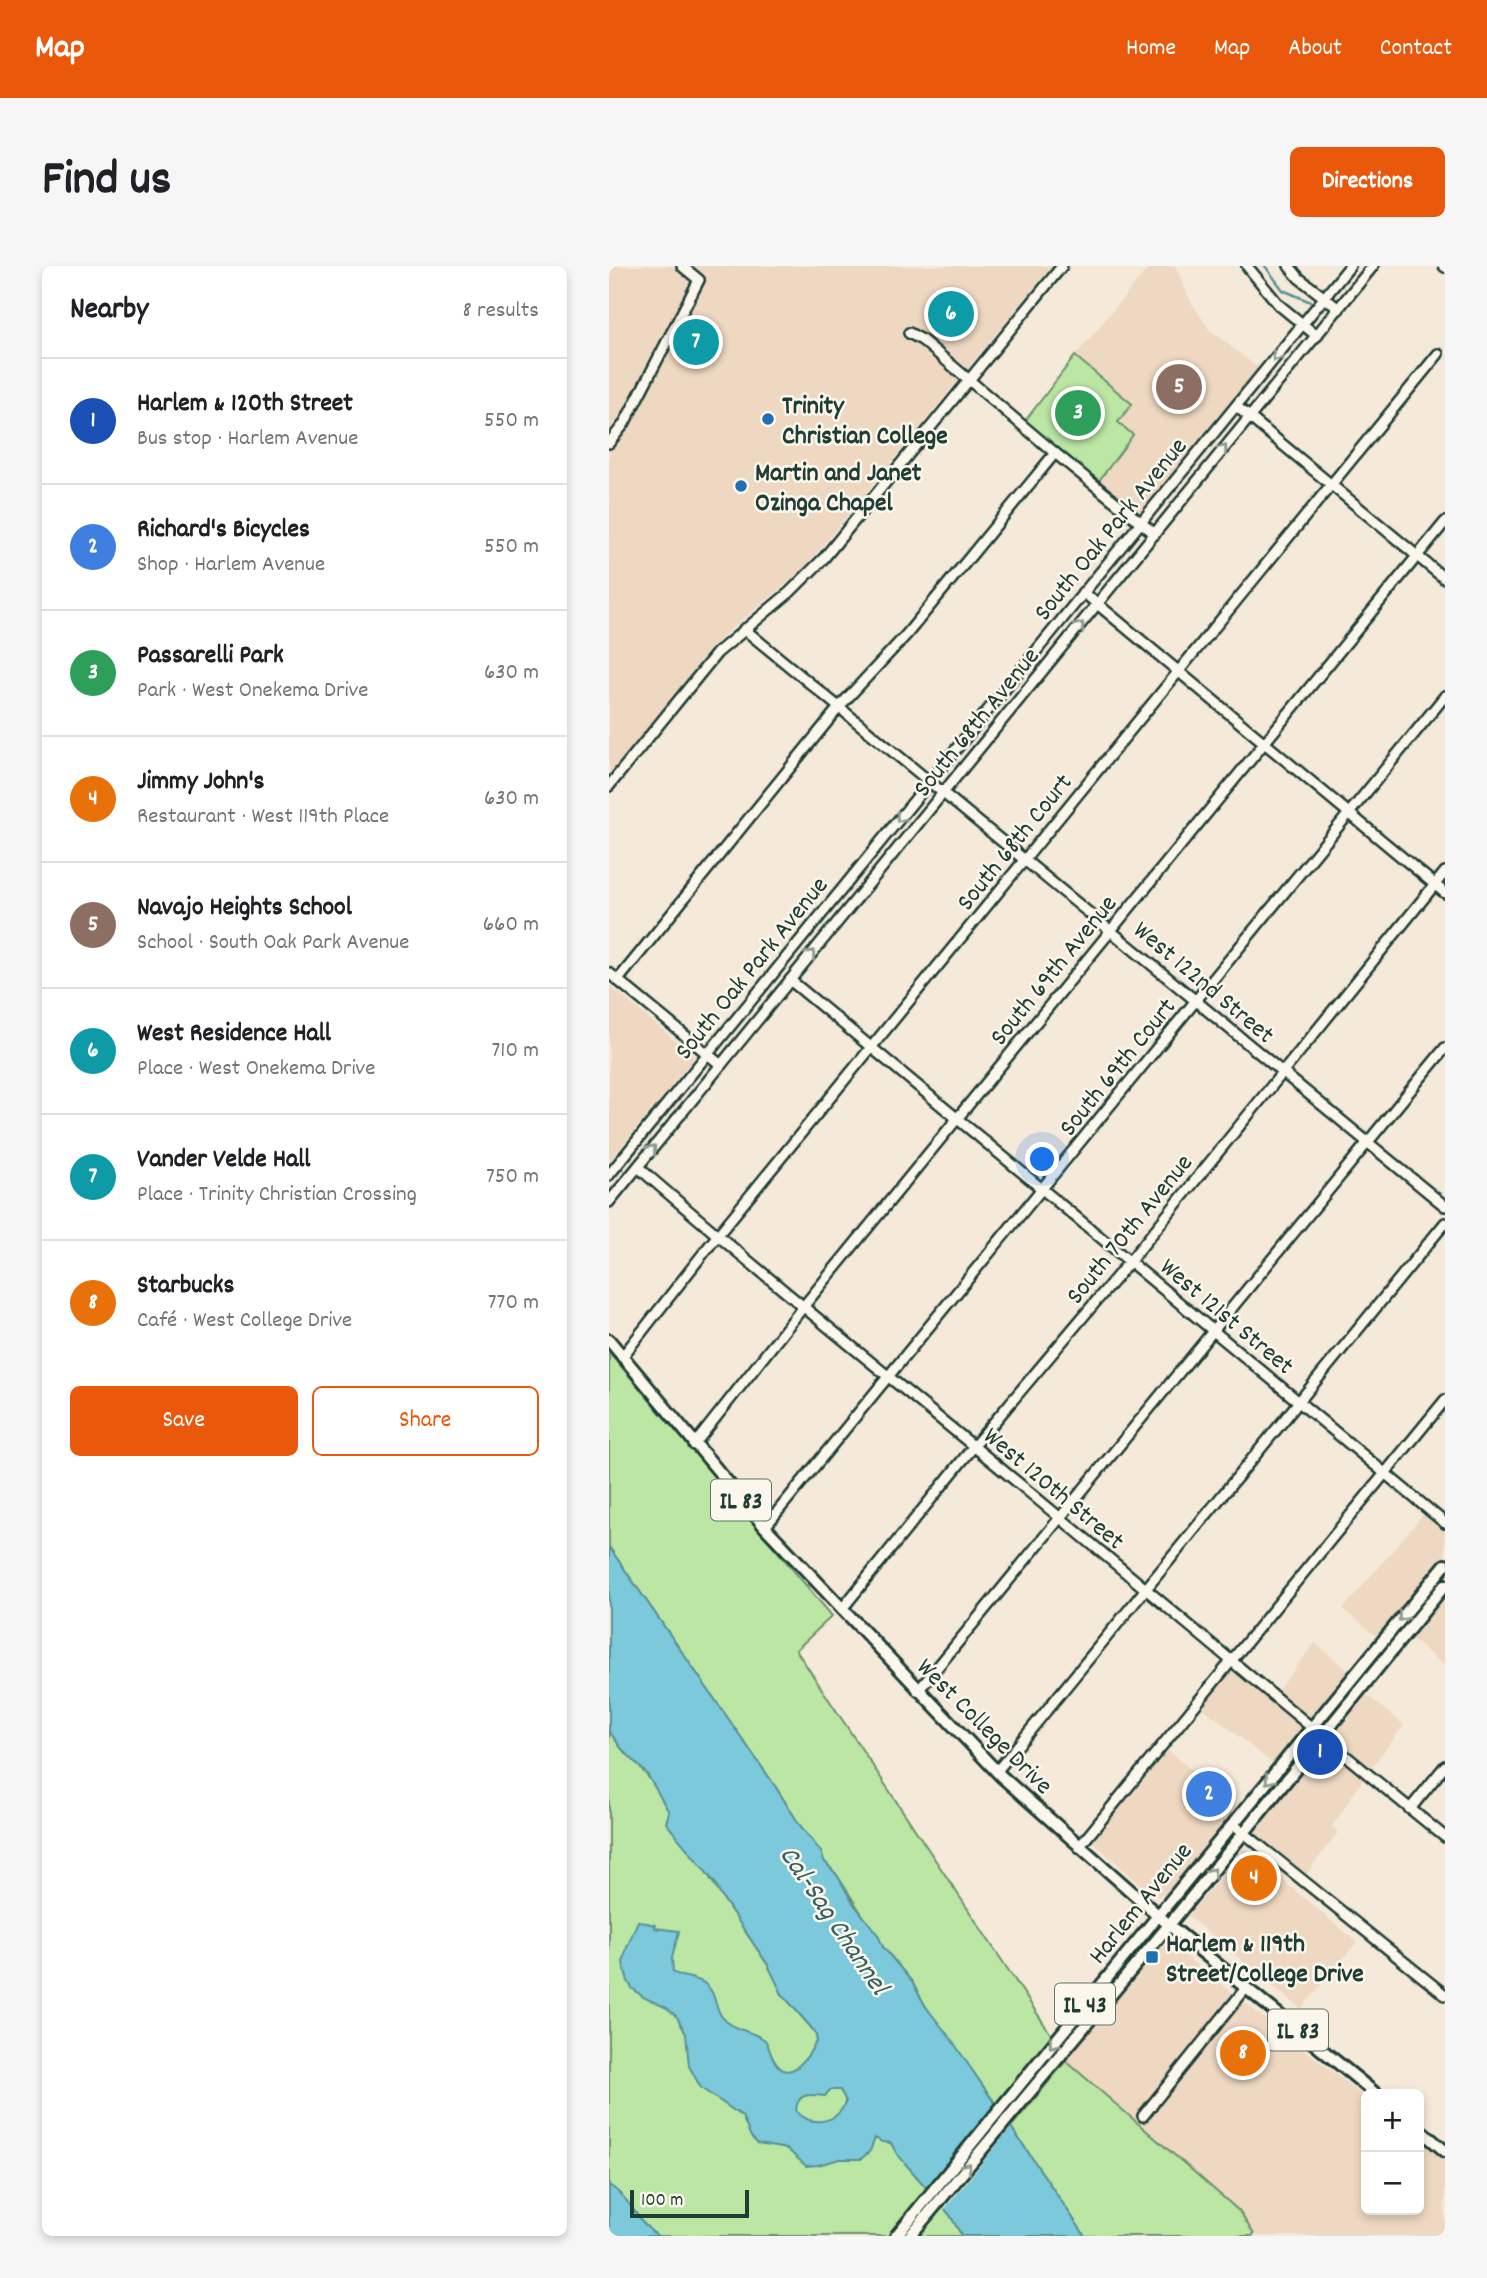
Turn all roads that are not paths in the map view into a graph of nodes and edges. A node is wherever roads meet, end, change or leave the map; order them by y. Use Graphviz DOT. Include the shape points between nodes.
graph roads {
  1 [pos="682,266"];
  2 [pos="1062,266"];
  3 [pos="1247,266"];
  4 [pos="1289,266"];
  5 [pos="1350,266"];
  6 [pos="1373,266"];
  7 [pos="1324,297"];
  8 [pos="1339,309"];
  9 [pos="1302,324"];
  10 [pos="909,333"];
  11 [pos="1317,336"];
  12 [pos="1438,354"];
  13 [pos="969,380"];
  14 [pos="1236,406"];
  15 [pos="1249,417"];
  16 [pos="609,443"];
  17 [pos="1055,453"];
  18 [pos="1330,484"];
  19 [pos="1140,522"];
  20 [pos="1445,522"];
  21 [pos="1155,534"];
  22 [pos="1418,556"];
  23 [pos="1445,579"];
  24 [pos="1083,592"];
  25 [pos="1098,604"];
  26 [pos="744,629"];
  27 [pos="1178,672"];
  28 [pos="1445,696"];
  29 [pos="840,706"];
  30 [pos="1264,743"];
  31 [pos="929,782"];
  32 [pos="609,786"];
  33 [pos="943,793"];
  34 [pos="1349,813"];
  35 [pos="1025,859"];
  36 [pos="1445,872"];
  37 [pos="1435,884"];
  38 [pos="1445,892"];
  39 [pos="1111,930"];
  40 [pos="609,972"];
  41 [pos="618,980"];
  42 [pos="790,980"];
  43 [pos="1196,1000"];
  44 [pos="872,1048"];
  45 [pos="1445,1048"];
  46 [pos="706,1053"];
  47 [pos="721,1065"];
  48 [pos="1282,1073"];
  49 [pos="957,1118"];
  50 [pos="1368,1142"];
  51 [pos="638,1167"];
  52 [pos="609,1175"];
  53 [pos="1043,1189"];
  54 [pos="609,1202"];
  55 [pos="1445,1206"];
  56 [pos="1445,1223"];
  57 [pos="717,1237"];
  58 [pos="1130,1261"];
  59 [pos="803,1307"];
  60 [pos="1214,1330"];
  61 [pos="609,1340"];
  62 [pos="622,1357"];
  63 [pos="888,1378"];
  64 [pos="1445,1400"];
  65 [pos="1300,1401"];
  66 [pos="694,1445"];
  67 [pos="974,1446"];
  68 [pos="1386,1472"];
  69 [pos="1060,1517"];
  70 [pos="1445,1522"];
  71 [pos="765,1527"];
  72 [pos="1445,1565"];
  73 [pos="1445,1585"];
  74 [pos="1146,1590"];
  75 [pos="842,1609"];
  76 [pos="1232,1660"];
  77 [pos="918,1691"];
  78 [pos="1312,1727"];
  79 [pos="1321,1736"];
  80 [pos="1445,1766"];
  81 [pos="997,1771"];
  82 [pos="1410,1809"];
  83 [pos="1233,1824"];
  84 [pos="1244,1833"];
  85 [pos="1445,1838"];
  86 [pos="1079,1847"];
  87 [pos="1157,1915"];
  88 [pos="1169,1925"];
  89 [pos="1246,1988"];
  90 [pos="1445,1995"];
  91 [pos="1370,2089"];
  92 [pos="1018,2097"];
  93 [pos="1143,2116"];
  94 [pos="1424,2133"];
  95 [pos="1445,2151"];
  96 [pos="919,2217"];
  97 [pos="896,2236"];
  98 [pos="910,2236"];
  1 -- 16 [label="street" via="699,280 624,424"];
  2 -- 13 [label="street"];
  3 -- 9 [label="street" via="1279,305"];
  4 -- 7 [label="street"];
  5 -- 7 [label="street, South Oak Park Avenue"];
  6 -- 8 [label="street, South 68th Avenue"];
  7 -- 8 [label="street"];
  7 -- 9 [label="street, South Oak Park Avenue"];
  8 -- 11 [label="street, South 68th Avenue"];
  9 -- 11 [label="street"];
  9 -- 14 [label="street, South Oak Park Avenue, one-way"];
  10 -- 13 [label="street"];
  11 -- 15 [label="street, South 68th Avenue"];
  12 -- 18 [label="street, South 68th Court"];
  13 -- 17 [label="street"];
  13 -- 26 [label="street" via="824,558"];
  14 -- 15 [label="street"];
  14 -- 19 [label="street, South Oak Park Avenue"];
  15 -- 18 [label="street"];
  21 -- 15 [label="street, South 68th Avenue, one-way"];
  17 -- 19 [label="street"];
  17 -- 29 [label="street" via="898,644"];
  18 -- 22 [label="street"];
  18 -- 27 [label="street, South 68th Court"];
  19 -- 21 [label="street"];
  19 -- 24 [label="street, South Oak Park Avenue"];
  20 -- 22 [label="street, South 69th Avenue"];
  21 -- 25 [label="street, South 68th Avenue"];
  22 -- 23 [label="street"];
  22 -- 30 [label="street, South 69th Avenue"];
  24 -- 25 [label="street"];
  24 -- 31 [label="street, South Oak Park Avenue"];
  25 -- 27 [label="street"];
  33 -- 25 [label="street, South 68th Avenue, one-way"];
  26 -- 29 [label="street, West 122nd Street"];
  26 -- 32 [label="street" via="717,653"];
  27 -- 30 [label="street"];
  27 -- 35 [label="street, South 68th Court"];
  28 -- 34 [label="street, South 69th Court"];
  29 -- 31 [label="street, West 122nd Street"];
  29 -- 41 [label="street"];
  30 -- 34 [label="street"];
  30 -- 39 [label="street, South 69th Avenue"];
  31 -- 33 [label="street, West 122nd Street"];
  31 -- 46 [label="street, South Oak Park Avenue, one-way"];
  33 -- 35 [label="street, West 122nd Street"];
  42 -- 33 [label="street, South 68th Avenue, one-way"];
  34 -- 37 [label="street"];
  34 -- 43 [label="street, South 69th Court"];
  35 -- 39 [label="street, West 122nd Street"];
  35 -- 44 [label="street, South 68th Court"];
  36 -- 37 [label="street, South 70th Avenue"];
  37 -- 38 [label="street"];
  37 -- 48 [label="street, South 70th Avenue"];
  39 -- 43 [label="street, West 122nd Street"];
  39 -- 49 [label="street, South 69th Avenue"];
  40 -- 41 [label="street"];
  41 -- 46 [label="street"];
  42 -- 44 [label="street, West 121st Street"];
  42 -- 47 [label="street, South 68th Avenue"];
  43 -- 48 [label="street, West 122nd Street"];
  43 -- 53 [label="street, South 69th Court"];
  44 -- 49 [label="street, West 121st Street"];
  44 -- 57 [label="street, South 68th Court"];
  45 -- 50 [label="street"];
  46 -- 47 [label="street"];
  46 -- 52 [label="street, South Oak Park Avenue"];
  51 -- 47 [label="street, South 68th Avenue, one-way"];
  48 -- 50 [label="street, West 122nd Street"];
  48 -- 58 [label="street, South 70th Avenue"];
  49 -- 53 [label="street, West 121st Street"];
  49 -- 59 [label="street, South 69th Avenue"];
  50 -- 55 [label="street, West 122nd Street"];
  50 -- 60 [label="street"];
  51 -- 54 [label="street, South 68th Avenue"];
  51 -- 57 [label="street, West 120th Street"];
  53 -- 58 [label="street, West 121st Street"];
  53 -- 63 [label="street, South 69th Court"];
  56 -- 65 [label="street"];
  57 -- 59 [label="street, West 120th Street"];
  57 -- 62 [label="street, South 68th Court"];
  58 -- 60 [label="street, West 121st Street"];
  58 -- 67 [label="street, South 70th Avenue"];
  59 -- 63 [label="street, West 120th Street"];
  59 -- 66 [label="street, South 69th Avenue"];
  60 -- 65 [label="street, West 121st Street"];
  60 -- 69 [label="street"];
  61 -- 62 [label="main road, West College Drive / IL 83"];
  62 -- 66 [label="main road, West College Drive / IL 83"];
  63 -- 67 [label="street, West 120th Street"];
  63 -- 71 [label="street, South 69th Court"];
  64 -- 68 [label="street"];
  65 -- 68 [label="street, West 121st Street"];
  65 -- 74 [label="street"];
  66 -- 71 [label="main road, West College Drive / IL 83"];
  67 -- 69 [label="street, West 120th Street"];
  67 -- 75 [label="street, South 70th Avenue"];
  68 -- 70 [label="street, West 121st Street"];
  68 -- 76 [label="street"];
  69 -- 74 [label="street, West 120th Street"];
  69 -- 77 [label="street"];
  71 -- 75 [label="main road, West College Drive / IL 83"];
  72 -- 78 [label="main road, Harlem Avenue / IL 43, one-way"];
  73 -- 79 [label="main road, Harlem Avenue / IL 43"];
  74 -- 76 [label="street, West 120th Street"];
  74 -- 81 [label="street"];
  75 -- 77 [label="main road, West College Drive / IL 83"];
  76 -- 78 [label="street, West 120th Street"];
  76 -- 86 [label="street"];
  77 -- 81 [label="main road, West College Drive / IL 83"];
  78 -- 79 [label="street, West 120th Street"];
  78 -- 83 [label="main road, Harlem Avenue / IL 43, one-way"];
  79 -- 82 [label="street, West 120th Street"];
  79 -- 84 [label="main road, Harlem Avenue / IL 43"];
  80 -- 82 [label="street"];
  81 -- 86 [label="main road, West College Drive / IL 83"];
  82 -- 85 [label="street, West 120th Street"];
  83 -- 84 [label="street"];
  83 -- 87 [label="main road, Harlem Avenue / IL 43"];
  88 -- 84 [label="main road, Harlem Avenue / IL 43, one-way"];
  84 -- 90 [label="street"];
  86 -- 87 [label="main road, West College Drive / IL 83"];
  87 -- 88 [label="main road, West College Drive / IL 83"];
  87 -- 92 [label="main road, Harlem Avenue / IL 43, one-way"];
  88 -- 89 [label="main road, West College Drive / IL 83"];
  88 -- 92 [label="main road, Harlem Avenue / IL 43"];
  89 -- 91 [label="main road, West College Drive / IL 83"];
  89 -- 93 [label="street"];
  92 -- 96 [label="main road, Harlem Avenue / IL 43"];
  94 -- 95 [label="main road"];
  96 -- 97 [label="main road, Harlem Avenue / IL 43"];
  96 -- 98 [label="main road, Harlem Avenue / IL 43"];
}
